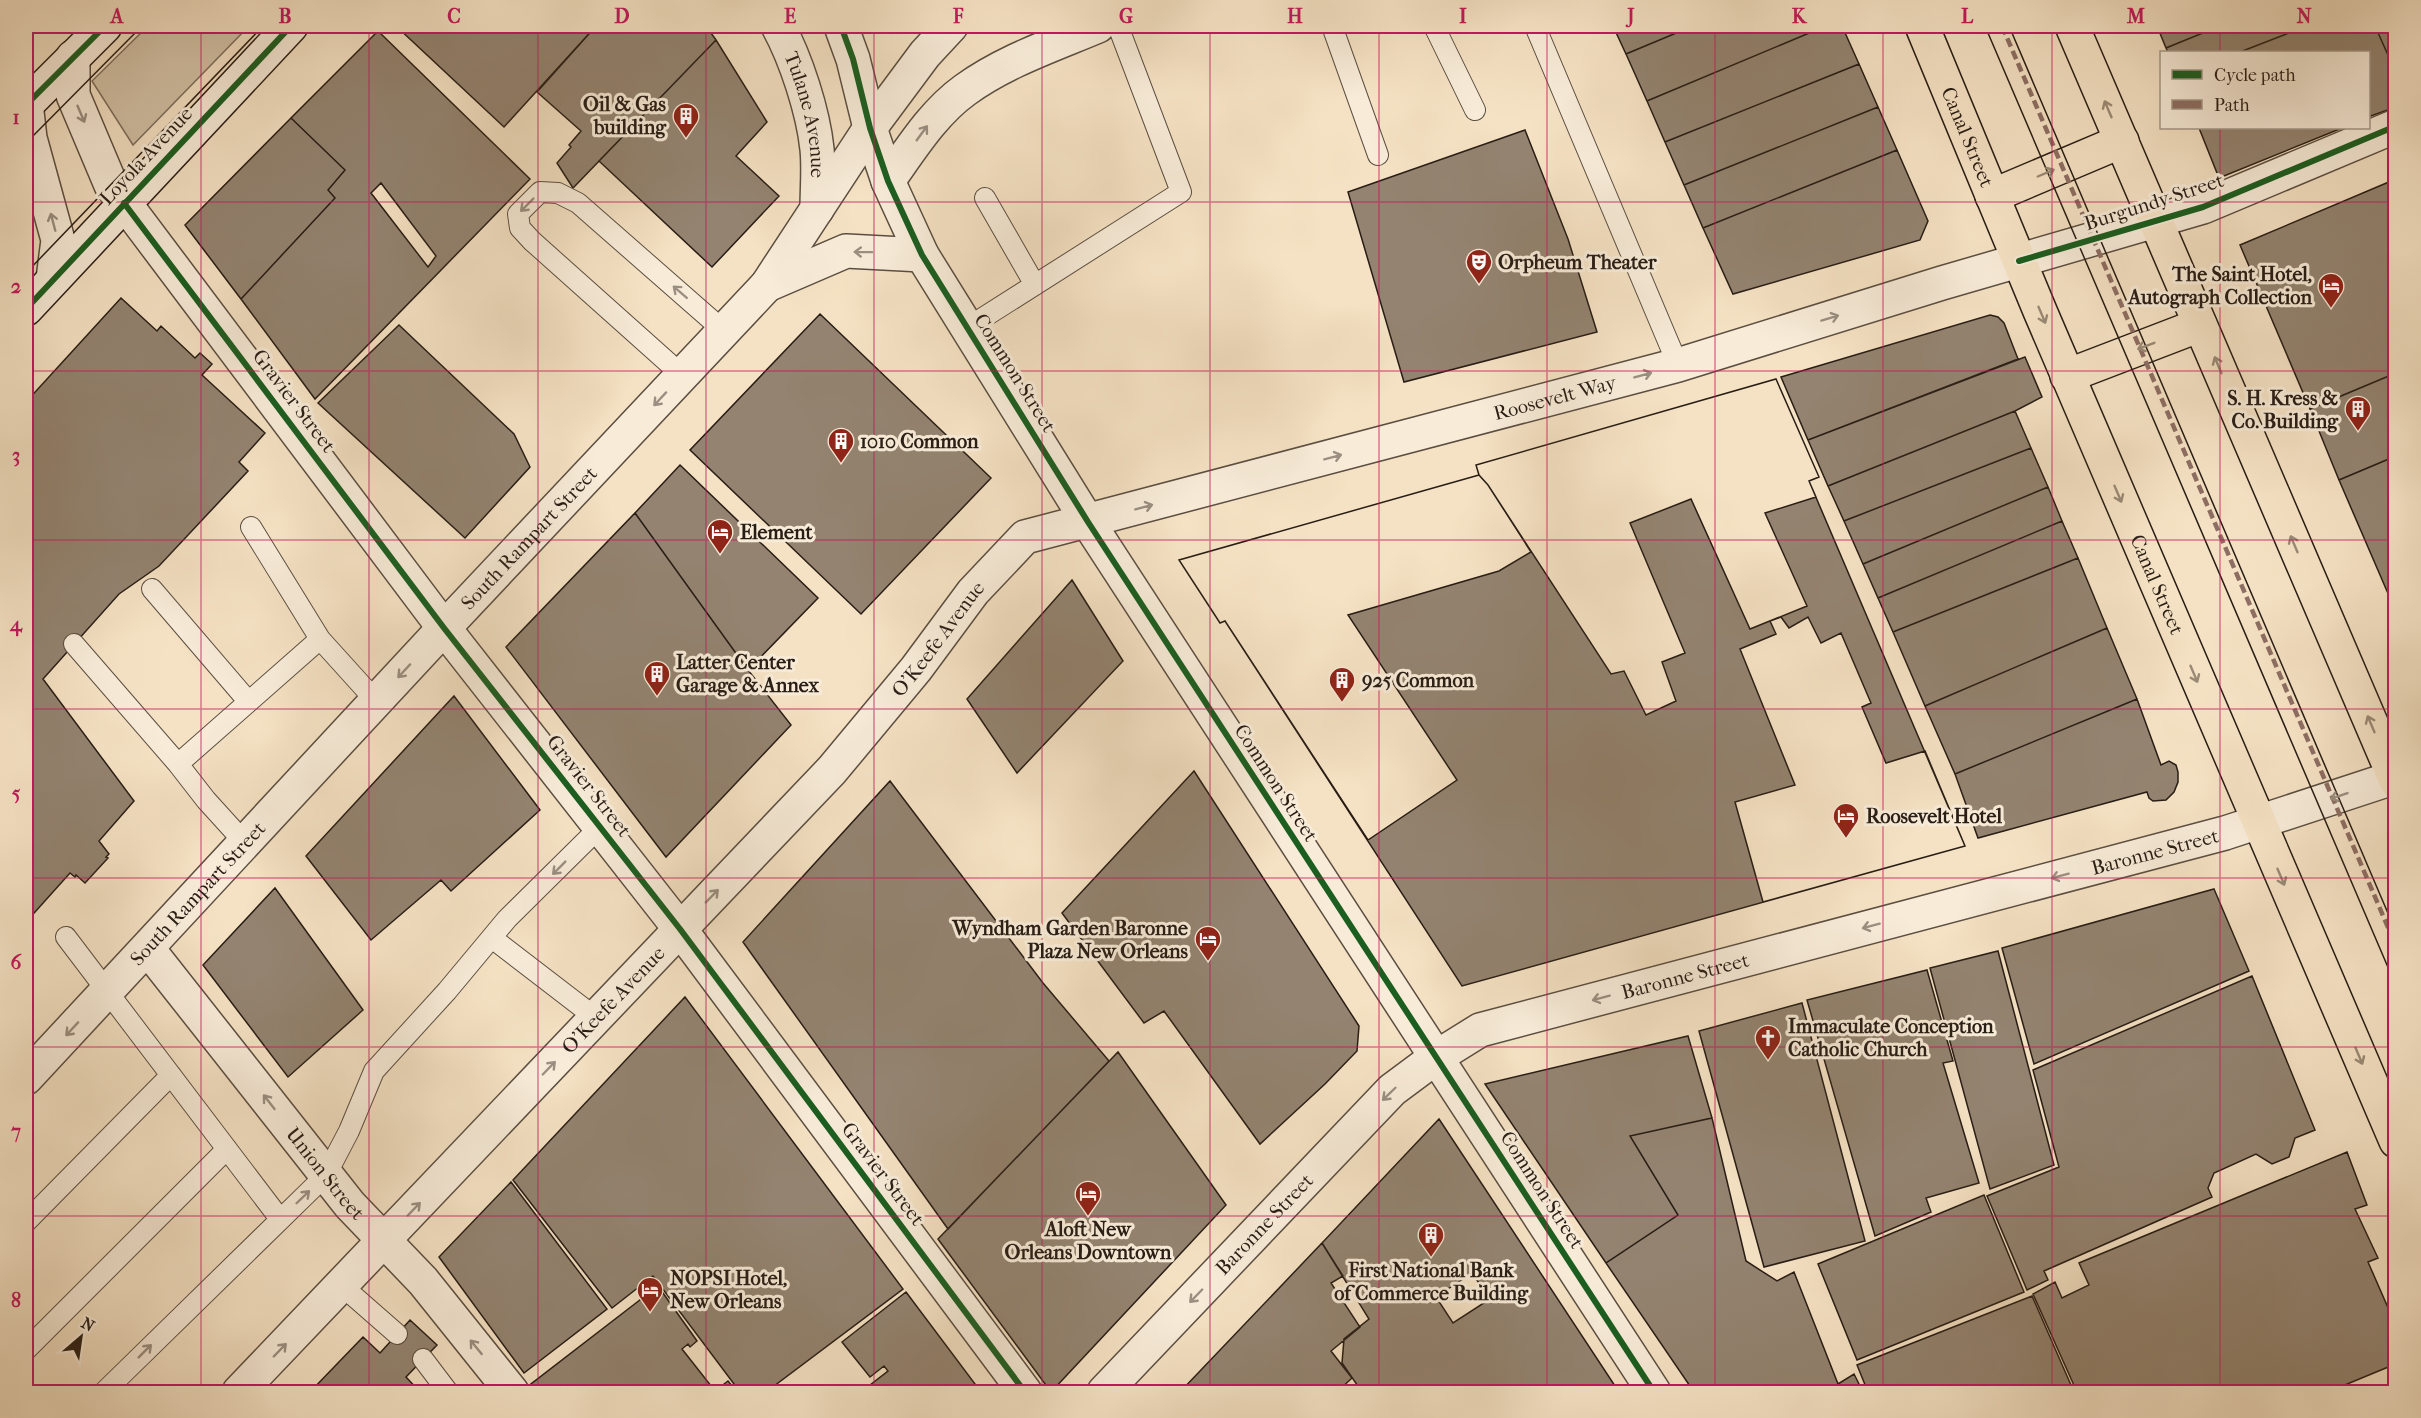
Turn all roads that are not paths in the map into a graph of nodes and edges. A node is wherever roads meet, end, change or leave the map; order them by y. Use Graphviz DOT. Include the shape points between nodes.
graph roads {
  1 [pos="105,26"];
  2 [pos="291,26"];
  3 [pos="778,26"];
  4 [pos="841,26"];
  5 [pos="951,26"];
  6 [pos="1098,26"];
  7 [pos="1118,26"];
  8 [pos="1332,26"];
  9 [pos="1434,26"];
  10 [pos="1535,26"];
  11 [pos="1922,26"];
  12 [pos="2072,26"];
  13 [pos="73,57"];
  14 [pos="26,104"];
  15 [pos="1474,110"];
  16 [pos="2396,126"];
  17 [pos="870,128"];
  18 [pos="2122,141"];
  19 [pos="1378,155"];
  20 [pos="888,181"];
  21 [pos="1992,196"];
  22 [pos="985,198"];
  23 [pos="124,203"];
  24 [pos="817,209"];
  25 [pos="2156,221"];
  26 [pos="922,255"];
  27 [pos="2019,261"];
  28 [pos="53,279"];
  29 [pos="767,285"];
  30 [pos="1035,285"];
  31 [pos="26,309"];
  32 [pos="2200,325"];
  33 [pos="967,328"];
  34 [pos="724,331"];
  35 [pos="1678,365"];
  36 [pos="682,375"];
  37 [pos="2067,376"];
  38 [pos="1088,522"];
  39 [pos="251,527"];
  40 [pos="152,588"];
  41 [pos="444,628"];
  42 [pos="320,639"];
  43 [pos="74,644"];
  44 [pos="248,701"];
  45 [pos="376,701"];
  46 [pos="178,764"];
  47 [pos="2395,778"];
  48 [pos="2258,823"];
  49 [pos="600,827"];
  50 [pos="245,843"];
  51 [pos="680,929"];
  52 [pos="66,937"];
  53 [pos="492,938"];
  54 [pos="148,948"];
  55 [pos="108,991"];
  56 [pos="596,1018"];
  57 [pos="1435,1058"];
  58 [pos="171,1075"];
  59 [pos="26,1078"];
  60 [pos="2396,1141"];
  61 [pos="227,1149"];
  62 [pos="326,1175"];
  63 [pos="280,1219"];
  64 [pos="26,1222"];
  65 [pos="384,1240"];
  66 [pos="342,1285"];
  67 [pos="397,1334"];
  68 [pos="26,1350"];
  69 [pos="423,1359"];
  70 [pos="104,1392"];
  71 [pos="239,1392"];
  72 [pos="448,1392"];
  73 [pos="513,1392"];
  74 [pos="1025,1392"];
  75 [pos="1104,1392"];
  76 [pos="1654,1392"];
  1 -- 13 [label="street"];
  2 -- 23 [label="street, Loyola Avenue"];
  3 -- 24 [label="street, Tulane Avenue" via="804,90 814,134"];
  4 -- 17 [label="street"];
  5 -- 17 [label="street, South Rampart Street"];
  20 -- 6 [label="street, one-way" via="927,127 964,90 1011,63"];
  7 -- 30 [label="lane" via="1181,192"];
  8 -- 19 [label="lane"];
  9 -- 15 [label="lane"];
  10 -- 35 [label="lane"];
  11 -- 21 [label="main road, Canal Street"];
  18 -- 12 [label="main road, one-way"];
  13 -- 14 [label="street"];
  13 -- 23 [label="street, Gravier Street, one-way" via="73,95 111,185"];
  28 -- 14 [label="street, one-way" via="58,240 30,138"];
  16 -- 25 [label="street, Burgundy Street" via="2203,207"];
  17 -- 20 [label="street"];
  17 -- 24 [label="street, South Rampart Street"];
  21 -- 18 [label="main road, one-way"];
  18 -- 25 [label="main road"];
  20 -- 26 [label="street, Common Street"];
  21 -- 27 [label="main road, Canal Street"];
  22 -- 30 [label="lane"];
  23 -- 28 [label="street, Loyola Avenue"];
  23 -- 41 [label="street, Gravier Street"];
  24 -- 29 [label="street, South Rampart Street"];
  25 -- 27 [label="street, Burgundy Street"];
  25 -- 32 [label="main road"];
  26 -- 29 [label="street, one-way" via="846,251"];
  26 -- 33 [label="street, Common Street"];
  35 -- 27 [label="street, Roosevelt Way, one-way"];
  27 -- 37 [label="main road, Canal Street, one-way"];
  28 -- 31 [label="street, Loyola Avenue"];
  29 -- 34 [label="street, South Rampart Street"];
  30 -- 33 [label="lane"];
  32 -- 37 [label="main road, one-way"];
  47 -- 32 [label="main road, one-way"];
  33 -- 38 [label="street, Common Street"];
  34 -- 36 [label="street, South Rampart Street"];
  34 -- 36 [label="lane, one-way" via="578,203 558,193 540,192 518,214 520,228 532,241"];
  38 -- 35 [label="street, Roosevelt Way, one-way"];
  36 -- 41 [label="street, South Rampart Street, one-way"];
  37 -- 48 [label="main road, Canal Street, one-way"];
  51 -- 38 [label="street, O'Keefe Avenue, one-way" via="832,770 916,669 973,592 1025,537"];
  38 -- 57 [label="street, Common Street"];
  39 -- 42 [label="lane"];
  40 -- 44 [label="lane"];
  41 -- 45 [label="street, South Rampart Street, one-way"];
  41 -- 49 [label="street, Gravier Street"];
  42 -- 44 [label="lane"];
  42 -- 45 [label="lane"];
  43 -- 46 [label="lane"];
  44 -- 46 [label="lane"];
  45 -- 50 [label="street, South Rampart Street"];
  46 -- 50 [label="lane"];
  47 -- 48 [label="street, Baronne Street, one-way"];
  48 -- 57 [label="street, Baronne Street, one-way" via="1480,1030"];
  48 -- 60 [label="main road, Canal Street, one-way"];
  49 -- 51 [label="street, Gravier Street"];
  49 -- 53 [label="lane, one-way"];
  50 -- 54 [label="street, South Rampart Street"];
  51 -- 56 [label="street, O'Keefe Avenue"];
  51 -- 74 [label="street, Gravier Street"];
  52 -- 55 [label="lane"];
  53 -- 56 [label="lane"];
  53 -- 62 [label="lane" via="374,1071"];
  54 -- 55 [label="street, South Rampart Street"];
  62 -- 54 [label="street, Union Street, one-way"];
  55 -- 58 [label="lane"];
  55 -- 59 [label="street, South Rampart Street, one-way"];
  65 -- 56 [label="street, O'Keefe Avenue, one-way"];
  57 -- 75 [label="street, Baronne Street, one-way" via="1392,1090"];
  57 -- 76 [label="street, Common Street"];
  58 -- 61 [label="lane"];
  58 -- 64 [label="lane"];
  61 -- 63 [label="lane"];
  61 -- 68 [label="lane"];
  63 -- 62 [label="lane, one-way"];
  62 -- 65 [label="street, Union Street"];
  70 -- 63 [label="lane, one-way"];
  65 -- 66 [label="street, O'Keefe Avenue"];
  73 -- 65 [label="street, Union Street, one-way" via="423,1281"];
  66 -- 67 [label="lane"];
  71 -- 66 [label="street, O'Keefe Avenue, one-way"];
  69 -- 72 [label="lane"];
}
